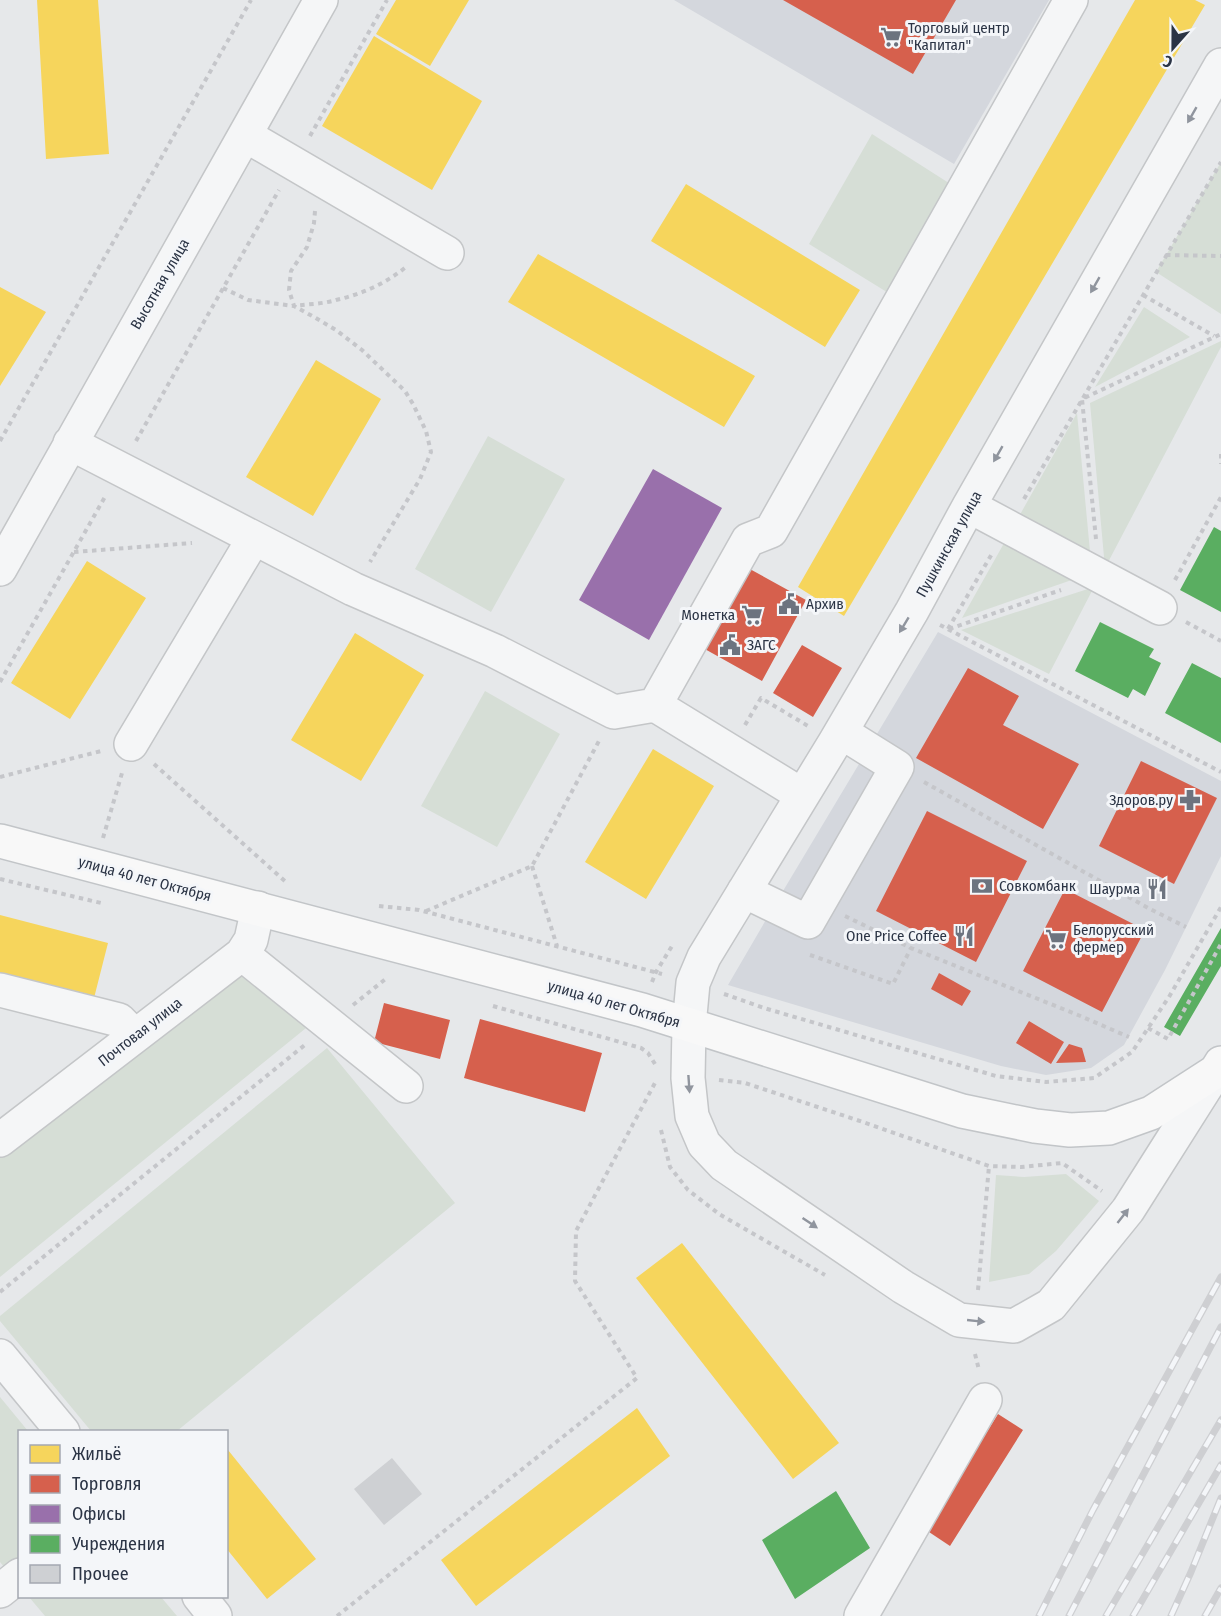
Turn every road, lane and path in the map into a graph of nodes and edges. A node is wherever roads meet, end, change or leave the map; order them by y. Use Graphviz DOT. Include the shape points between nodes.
graph roads {
  1 [pos="251,0"];
  2 [pos="321,0"];
  3 [pos="387,0"];
  4 [pos="1071,0"];
  5 [pos="1221,65"];
  6 [pos="245,135"];
  7 [pos="1221,162"];
  8 [pos="306,171"];
  9 [pos="440,249"];
  10 [pos="1166,255"];
  11 [pos="1221,256"];
  12 [pos="223,288"];
  13 [pos="1142,295"];
  14 [pos="294,306"];
  15 [pos="1221,334"];
  16 [pos="1215,337"];
  17 [pos="1082,399"];
  18 [pos="0,441"];
  19 [pos="70,443"];
  20 [pos="1221,454"];
  21 [pos="1221,464"];
  22 [pos="120,470"];
  23 [pos="1221,497"];
  24 [pos="969,506"];
  25 [pos="1007,527"];
  26 [pos="254,538"];
  27 [pos="197,543"];
  28 [pos="73,552"];
  29 [pos="0,569"];
  30 [pos="1100,577"];
  31 [pos="353,589"];
  32 [pos="1160,608"];
  33 [pos="912,611"];
  34 [pos="948,629"];
  35 [pos="1221,641"];
  36 [pos="0,682"];
  37 [pos="655,705"];
  38 [pos="614,712"];
  39 [pos="838,737"];
  40 [pos="131,744"];
  41 [pos="730,751"];
  42 [pos="1221,772"];
  43 [pos="0,777"];
  44 [pos="944,794"];
  45 [pos="802,795"];
  46 [pos="103,839"];
  47 [pos="0,841"];
  48 [pos="532,867"];
  49 [pos="283,887"];
  50 [pos="744,891"];
  51 [pos="376,905"];
  52 [pos="1221,907"];
  53 [pos="258,908"];
  54 [pos="425,912"];
  55 [pos="865,926"];
  56 [pos="1186,927"];
  57 [pos="1221,944"];
  58 [pos="557,946"];
  59 [pos="911,948"];
  60 [pos="803,952"];
  61 [pos="242,954"];
  62 [pos="388,977"];
  63 [pos="693,983"];
  64 [pos="0,990"];
  65 [pos="330,1024"];
  66 [pos="690,1026"];
  67 [pos="1148,1028"];
  68 [pos="135,1036"];
  69 [pos="1129,1037"];
  70 [pos="1219,1067"];
  71 [pos="658,1078"];
  72 [pos="745,1083"];
  73 [pos="406,1086"];
  74 [pos="0,1140"];
  75 [pos="989,1166"];
  76 [pos="1128,1210"];
  77 [pos="0,1292"];
  78 [pos="976,1321"];
  79 [pos="0,1356"];
  80 [pos="985,1400"];
  81 [pos="62,1430"];
  82 [pos="18,1577"];
  83 [pos="0,1591"];
  84 [pos="201,1598"];
  85 [pos="215,1616"];
  86 [pos="338,1616"];
  87 [pos="861,1616"];
  1 -- 18 [label="path"];
  2 -- 6 [label="street, Высотная улица"];
  3 -- 8 [label="path"];
  4 -- 37 [label="street" via="771,531 748,540"];
  5 -- 24 [label="street, Пушкинская улица, one-way"];
  6 -- 8 [label="street"];
  6 -- 19 [label="street, Высотная улица"];
  7 -- 10 [label="path"];
  8 -- 9 [label="street"];
  8 -- 12 [label="path"];
  8 -- 14 [label="path" via="314,223 307,247 291,271 289,290"];
  9 -- 14 [label="path" via="374,287 335,301"];
  10 -- 11 [label="path"];
  10 -- 13 [label="path"];
  12 -- 14 [label="path" via="248,300"];
  12 -- 22 [label="path"];
  13 -- 16 [label="path"];
  13 -- 17 [label="path"];
  14 -- 31 [label="path" via="336,330 405,391 426,431 431,452 420,479"];
  15 -- 16 [label="path"];
  16 -- 17 [label="path"];
  17 -- 25 [label="path"];
  17 -- 30 [label="path"];
  19 -- 22 [label="street"];
  19 -- 29 [label="street, Высотная улица"];
  20 -- 21 [label="path"];
  22 -- 26 [label="street"];
  22 -- 28 [label="path"];
  23 -- 32 [label="path"];
  24 -- 25 [label="street"];
  24 -- 33 [label="street, Пушкинская улица"];
  25 -- 30 [label="street"];
  25 -- 34 [label="path"];
  26 -- 31 [label="street"];
  26 -- 40 [label="street"];
  27 -- 28 [label="path"];
  28 -- 36 [label="path"];
  30 -- 32 [label="street"];
  30 -- 34 [label="path"];
  31 -- 38 [label="street" via="495,651"];
  32 -- 35 [label="path"];
  33 -- 34 [label="path"];
  33 -- 39 [label="street, Пушкинская улица, one-way"];
  34 -- 42 [label="path"];
  37 -- 38 [label="street"];
  37 -- 41 [label="street"];
  38 -- 48 [label="path"];
  39 -- 41 [label="path" via="761,698"];
  39 -- 45 [label="street, Пушкинская улица"];
  39 -- 50 [label="street" via="897,767 808,922"];
  40 -- 43 [label="path"];
  40 -- 46 [label="path"];
  40 -- 49 [label="path" via="294,890"];
  41 -- 45 [label="street"];
  44 -- 56 [label="path"];
  45 -- 50 [label="street, Пушкинская улица"];
  47 -- 53 [label="main road, улица 40 лет Октября"];
  48 -- 54 [label="path"];
  48 -- 58 [label="path"];
  50 -- 63 [label="street, Пушкинская улица"];
  51 -- 54 [label="path"];
  52 -- 67 [label="path"];
  53 -- 61 [label="street, Почтовая улица" via="251,940"];
  53 -- 66 [label="main road, улица 40 лет Октября"];
  54 -- 58 [label="path"];
  55 -- 59 [label="path"];
  57 -- 67 [label="path" via="1167,1039"];
  58 -- 63 [label="path"];
  59 -- 60 [label="path" via="893,984"];
  59 -- 69 [label="path"];
  61 -- 65 [label="street"];
  61 -- 68 [label="street, Почтовая улица"];
  62 -- 65 [label="path"];
  63 -- 66 [label="street, Пушкинская улица"];
  63 -- 67 [label="path" via="764,1008 996,1076 1046,1082 1094,1078 1131,1052"];
  64 -- 68 [label="street" via="119,1020"];
  65 -- 73 [label="street"];
  65 -- 77 [label="path"];
  66 -- 70 [label="main road, улица 40 лет Октября" via="962,1111 1070,1130 1109,1128 1151,1113"];
  66 -- 78 [label="street, Пушкинская улица, one-way" via="688,1077 692,1116 704,1144 724,1165 903,1287 959,1320"];
  68 -- 74 [label="street, Почтовая улица"];
  70 -- 76 [label="street, Пушкинская улица"];
  71 -- 86 [label="path" via="576,1231 575,1281 637,1378"];
  72 -- 75 [label="path"];
  75 -- 76 [label="path" via="1062,1163"];
  75 -- 78 [label="path"];
  78 -- 76 [label="street, Пушкинская улица, one-way" via="1014,1326 1051,1305"];
  79 -- 81 [label="street"];
  80 -- 87 [label="street"];
  82 -- 83 [label="street"];
  84 -- 85 [label="street"];
}
